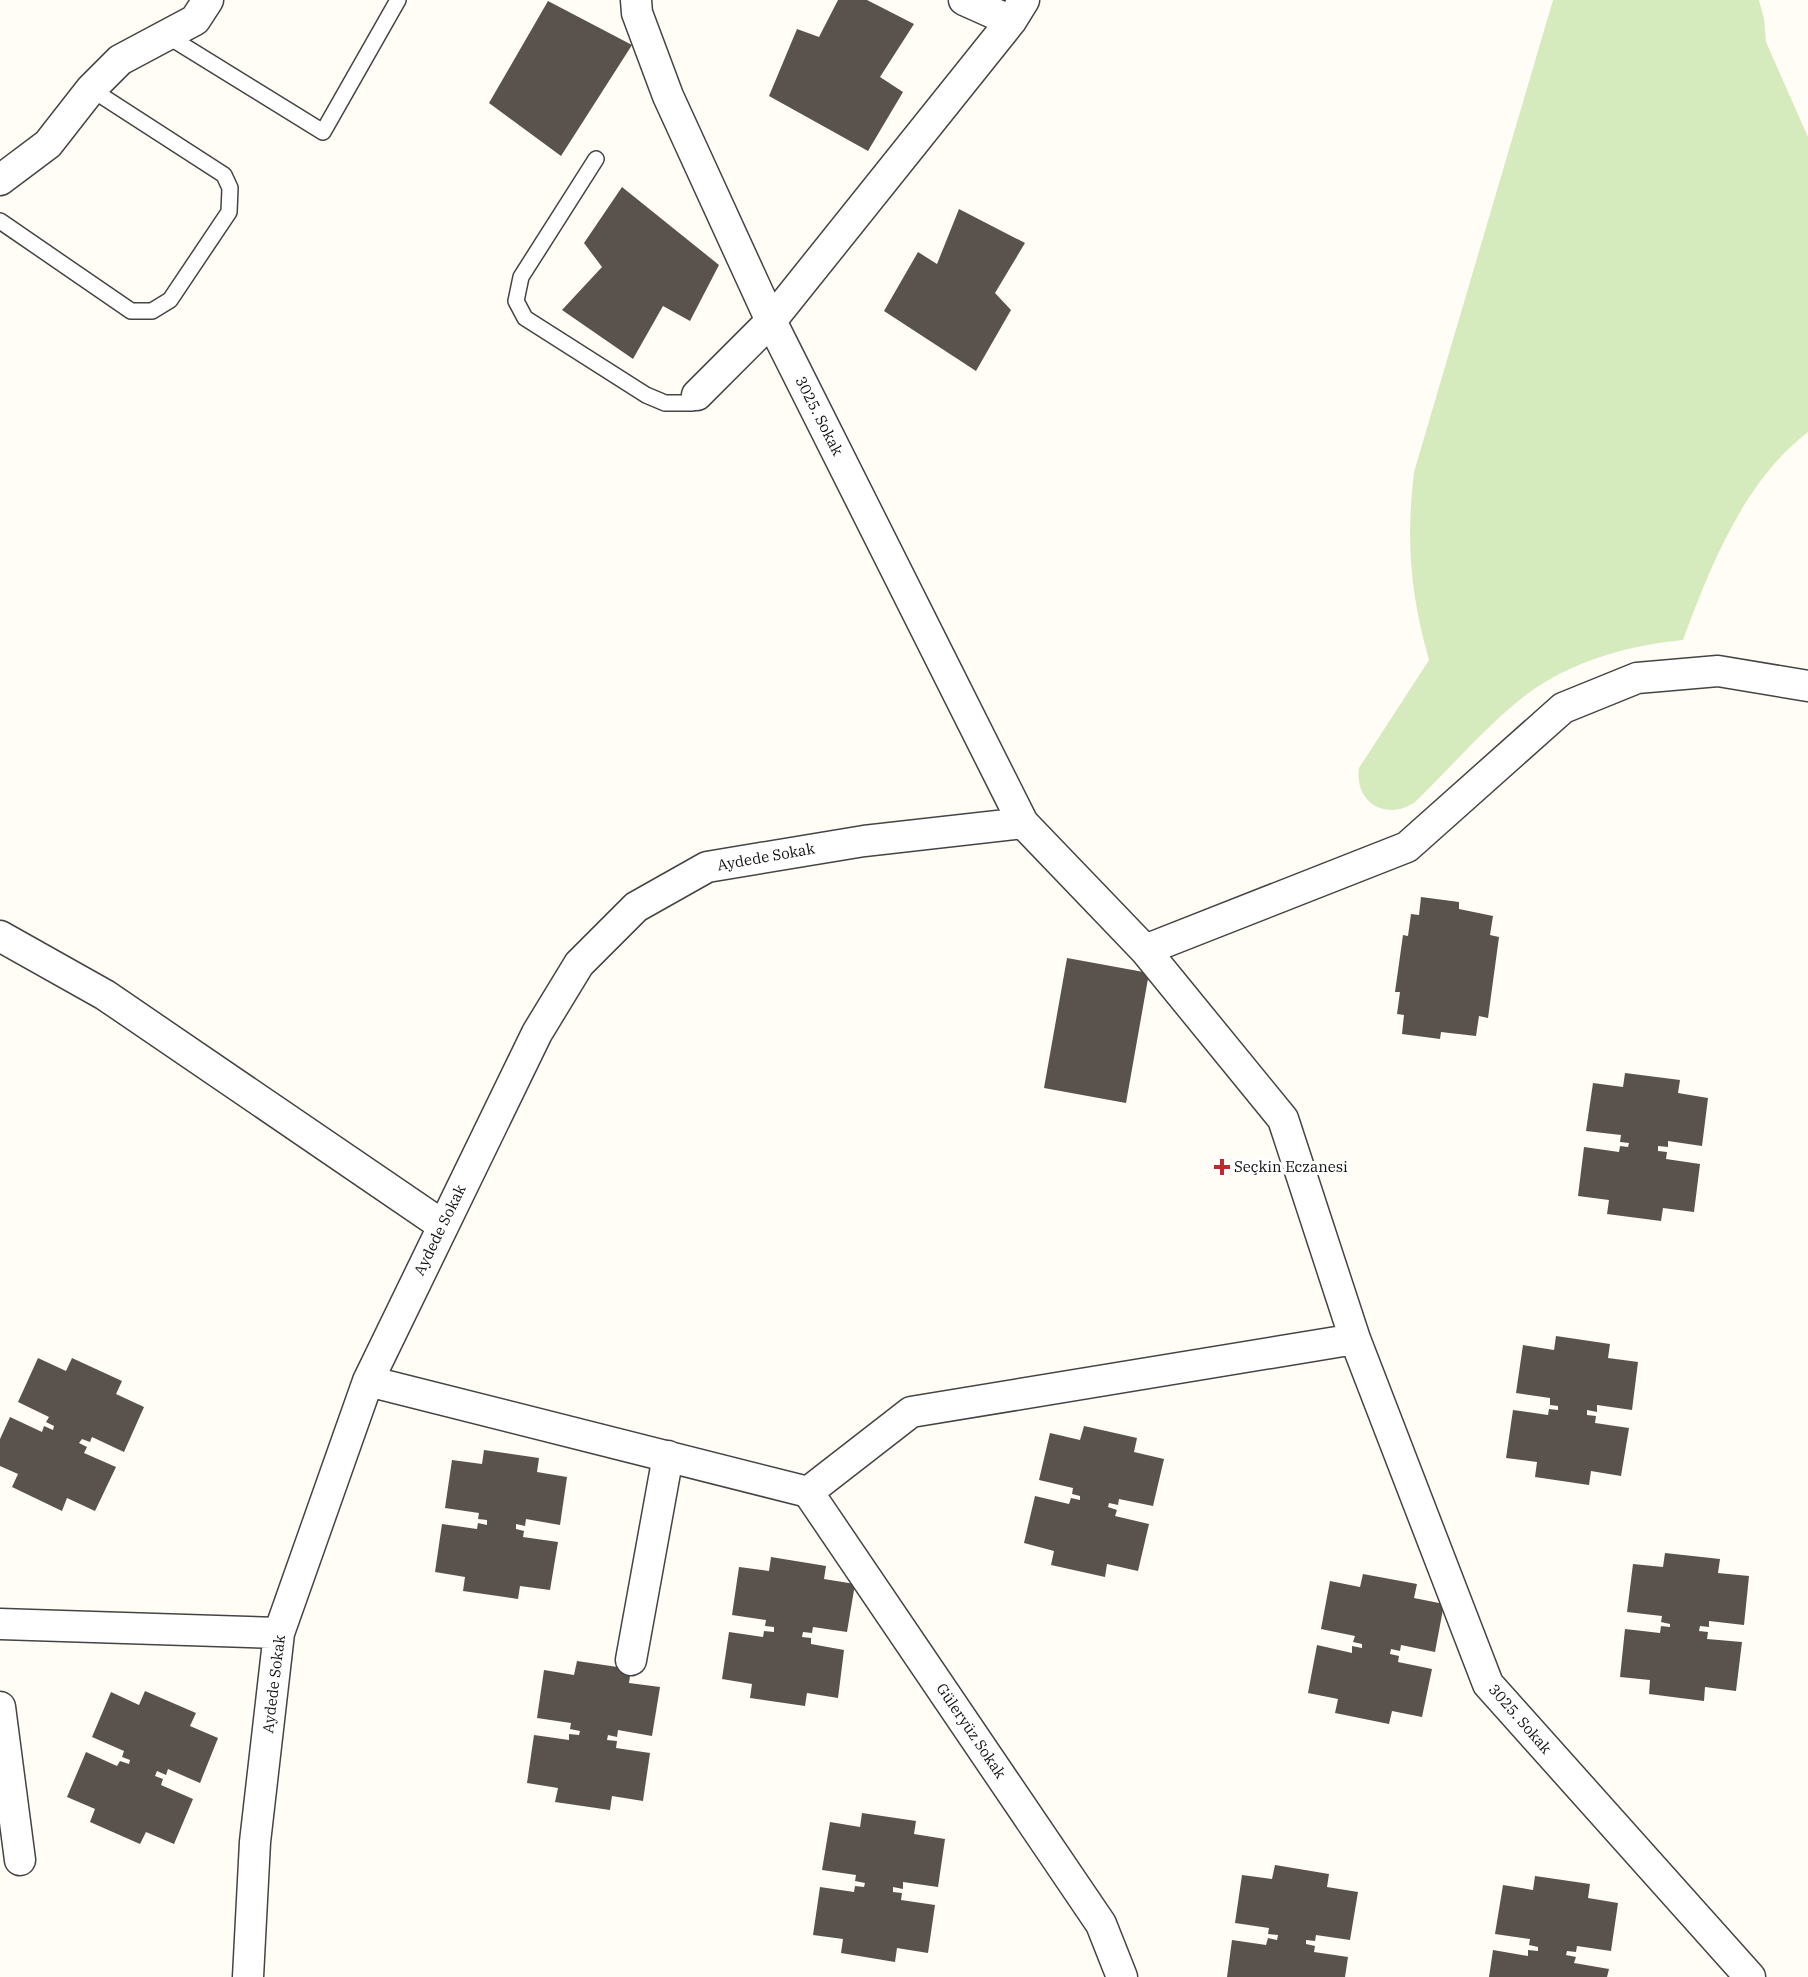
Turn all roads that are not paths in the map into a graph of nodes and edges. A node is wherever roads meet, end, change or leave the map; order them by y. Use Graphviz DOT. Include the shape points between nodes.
graph roads {
  1 [pos="208,0"];
  2 [pos="398,0"];
  3 [pos="636,0"];
  4 [pos="964,0"];
  5 [pos="1018,10"];
  6 [pos="166,35"];
  7 [pos="90,89"];
  8 [pos="597,159"];
  9 [pos="0,180"];
  10 [pos="0,221"];
  11 [pos="771,321"];
  12 [pos="697,395"];
  13 [pos="1808,686"];
  14 [pos="1023,823"];
  15 [pos="0,936"];
  16 [pos="1145,950"];
  17 [pos="442,1225"];
  18 [pos="1355,1339"];
  19 [pos="368,1380"];
  20 [pos="668,1456"];
  21 [pos="808,1492"];
  22 [pos="0,1624"];
  23 [pos="279,1633"];
  24 [pos="631,1660"];
  25 [pos="0,1707"];
  26 [pos="20,1860"];
  27 [pos="248,1977"];
  28 [pos="1122,1977"];
  29 [pos="1750,1977"];
  1 -- 6 [label="street" via="195,20"];
  2 -- 6 [label="lane" via="323,132"];
  3 -- 11 [label="street, 3025. Sokak" via="637,13 668,96"];
  4 -- 5 [label="street"];
  5 -- 11 [label="street"];
  6 -- 7 [label="street" via="120,60"];
  7 -- 9 [label="street" via="48,144"];
  7 -- 10 [label="lane" via="224,175 230,188 229,212 170,300 152,310 131,311"];
  8 -- 12 [label="lane" via="521,277 516,301 525,318 646,395 665,403 692,403"];
  11 -- 12 [label="street"];
  11 -- 14 [label="street, 3025. Sokak"];
  13 -- 16 [label="street" via="1718,672 1637,678 1563,708 1407,847"];
  14 -- 16 [label="street, 3025. Sokak"];
  14 -- 17 [label="street, Aydede Sokak" via="864,841 707,867 636,908 579,964 537,1033"];
  15 -- 17 [label="street" via="105,995"];
  16 -- 18 [label="street, 3025. Sokak" via="1283,1119"];
  17 -- 19 [label="street, Aydede Sokak"];
  18 -- 21 [label="street" via="911,1412"];
  18 -- 29 [label="street, 3025. Sokak" via="1488,1683"];
  19 -- 20 [label="street"];
  19 -- 23 [label="street, Aydede Sokak"];
  20 -- 21 [label="street"];
  20 -- 24 [label="street"];
  21 -- 28 [label="street, Güleryüz Sokak" via="1101,1924"];
  22 -- 23 [label="street"];
  23 -- 27 [label="street, Aydede Sokak" via="255,1842"];
  25 -- 26 [label="street"];
}
